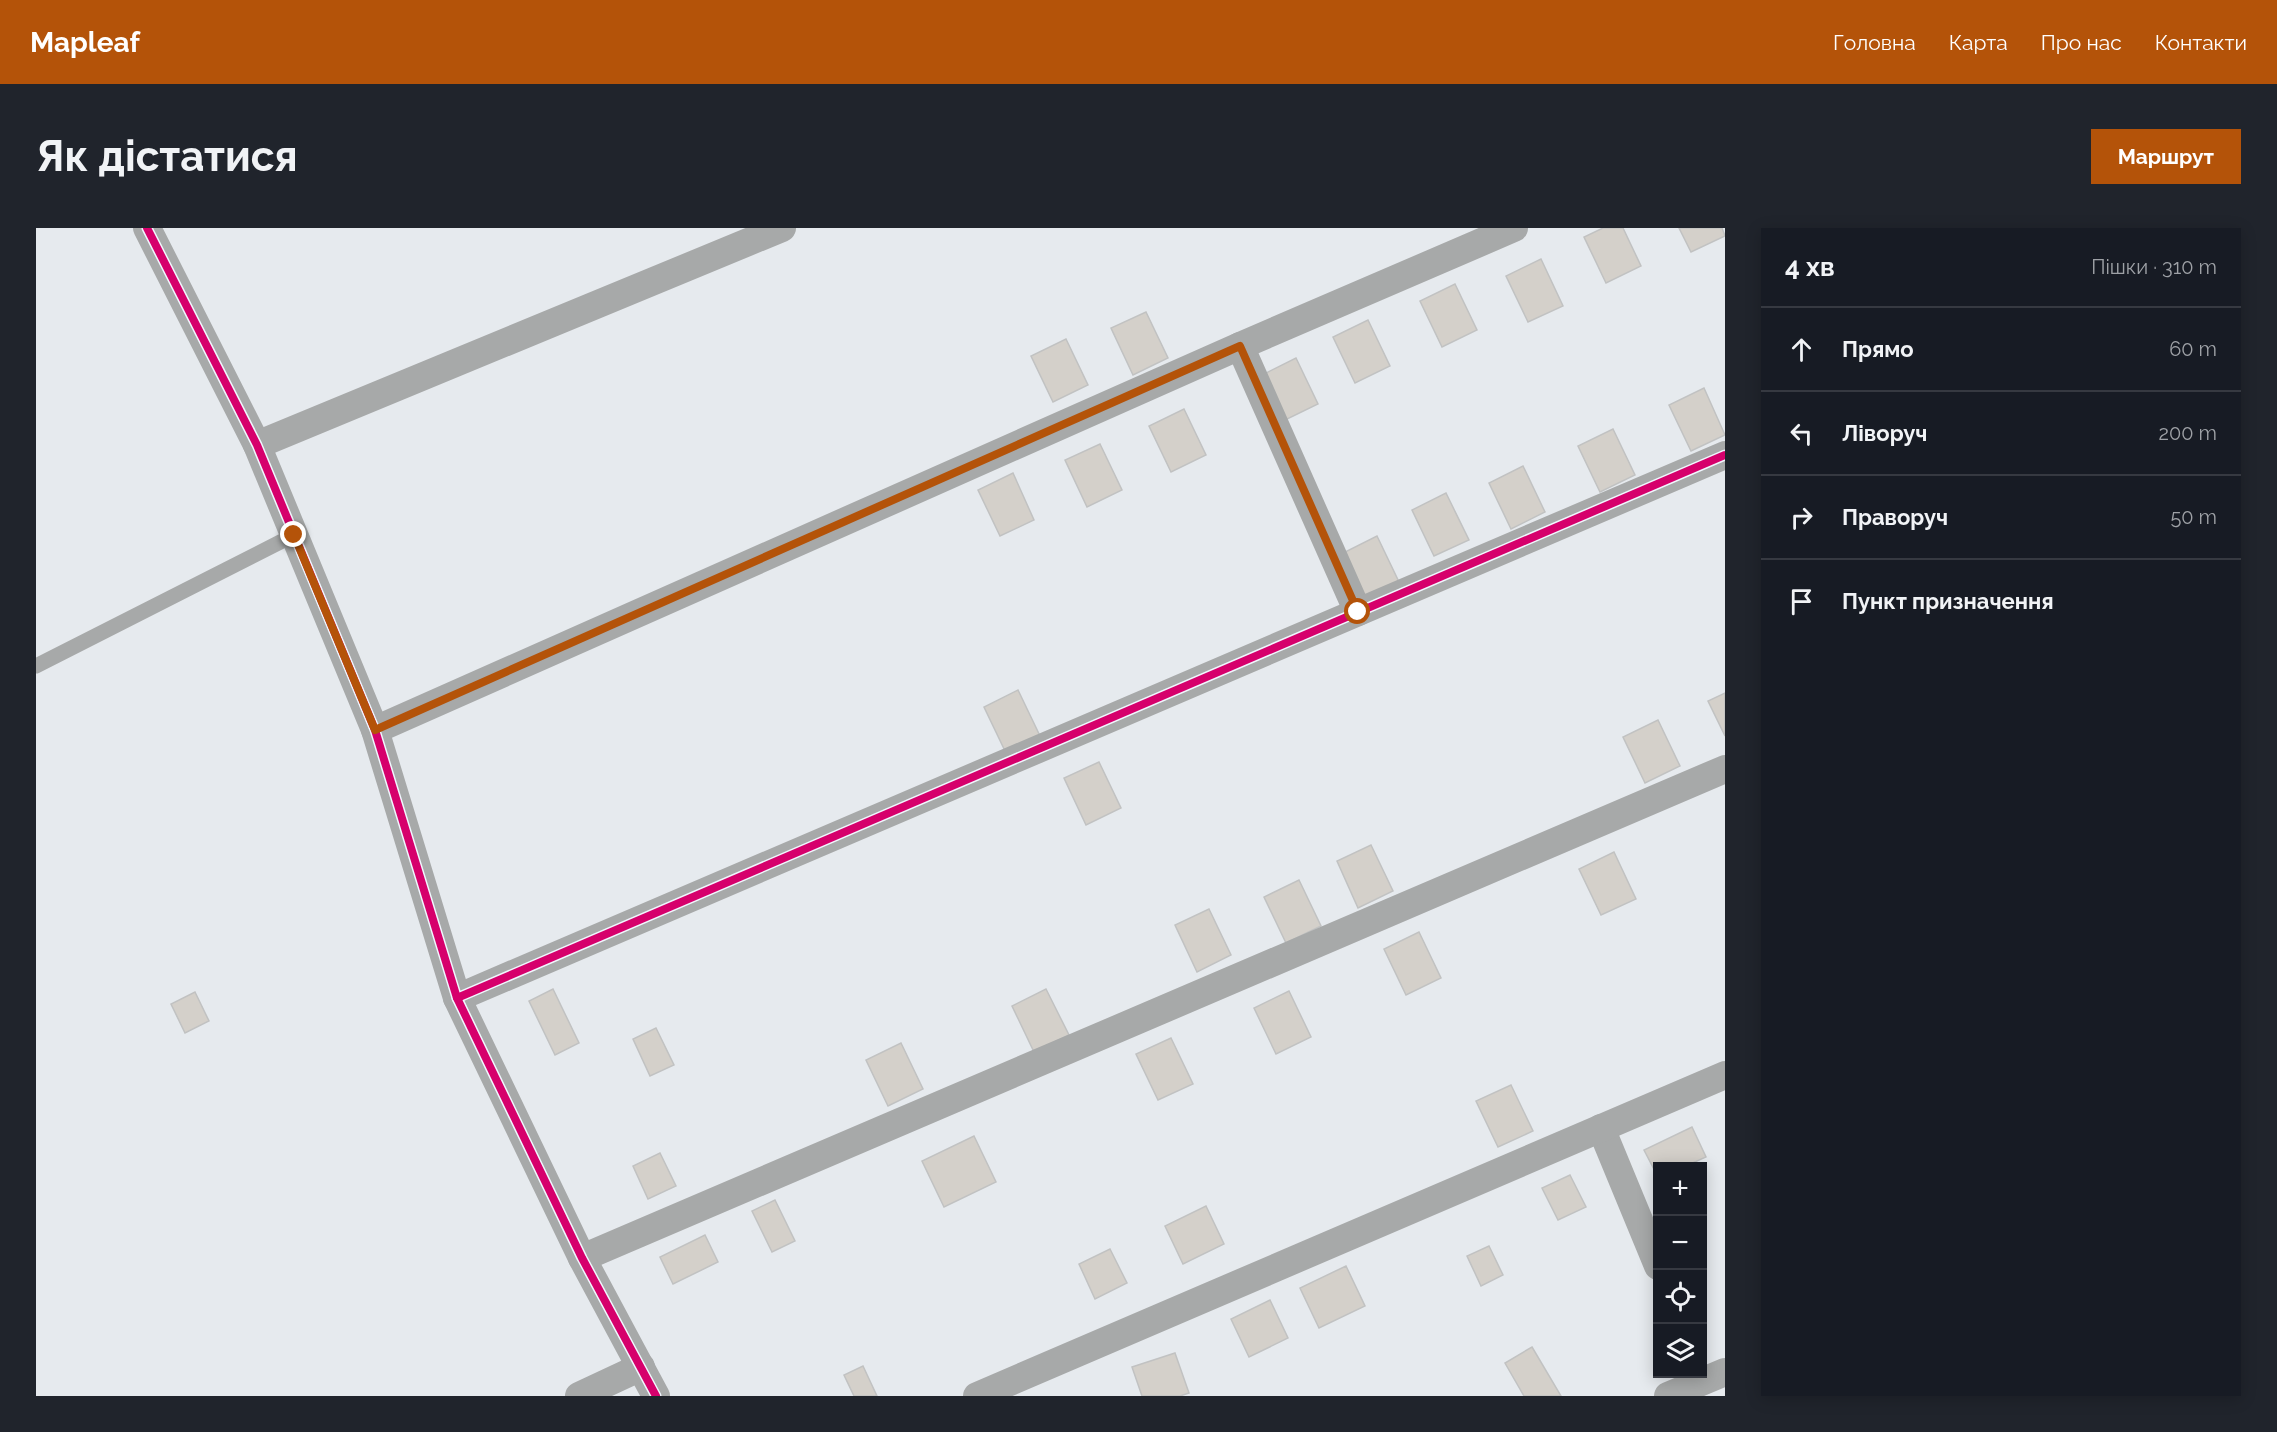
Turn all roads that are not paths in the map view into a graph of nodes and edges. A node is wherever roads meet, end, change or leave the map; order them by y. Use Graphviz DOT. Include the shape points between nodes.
graph roads {
  1 [pos="147,228"];
  2 [pos="782,228"];
  3 [pos="1514,228"];
  4 [pos="1240,346"];
  5 [pos="257,445"];
  6 [pos="1725,455"];
  7 [pos="294,535"];
  8 [pos="1358,612"];
  9 [pos="36,666"];
  10 [pos="375,730"];
  11 [pos="1725,769"];
  12 [pos="458,998"];
  13 [pos="1725,1075"];
  14 [pos="1601,1128"];
  15 [pos="1653,1254"];
  16 [pos="582,1258"];
  17 [pos="641,1367"];
  18 [pos="1710,1380"];
  19 [pos="579,1396"];
  20 [pos="656,1396"];
  21 [pos="977,1396"];
  22 [pos="1668,1396"];
  1 -- 5 [label="street"];
  2 -- 5 [label="street"];
  3 -- 4 [label="street"];
  4 -- 8 [label="street"];
  4 -- 10 [label="street"];
  5 -- 7 [label="street"];
  6 -- 8 [label="street"];
  7 -- 9 [label="lane"];
  7 -- 10 [label="street"];
  8 -- 12 [label="street"];
  10 -- 12 [label="street"];
  11 -- 16 [label="street"];
  12 -- 16 [label="street"];
  13 -- 14 [label="street"];
  14 -- 15 [label="street"];
  14 -- 21 [label="street"];
  16 -- 17 [label="street"];
  17 -- 19 [label="street"];
  17 -- 20 [label="street"];
  18 -- 22 [label="street"];
}
